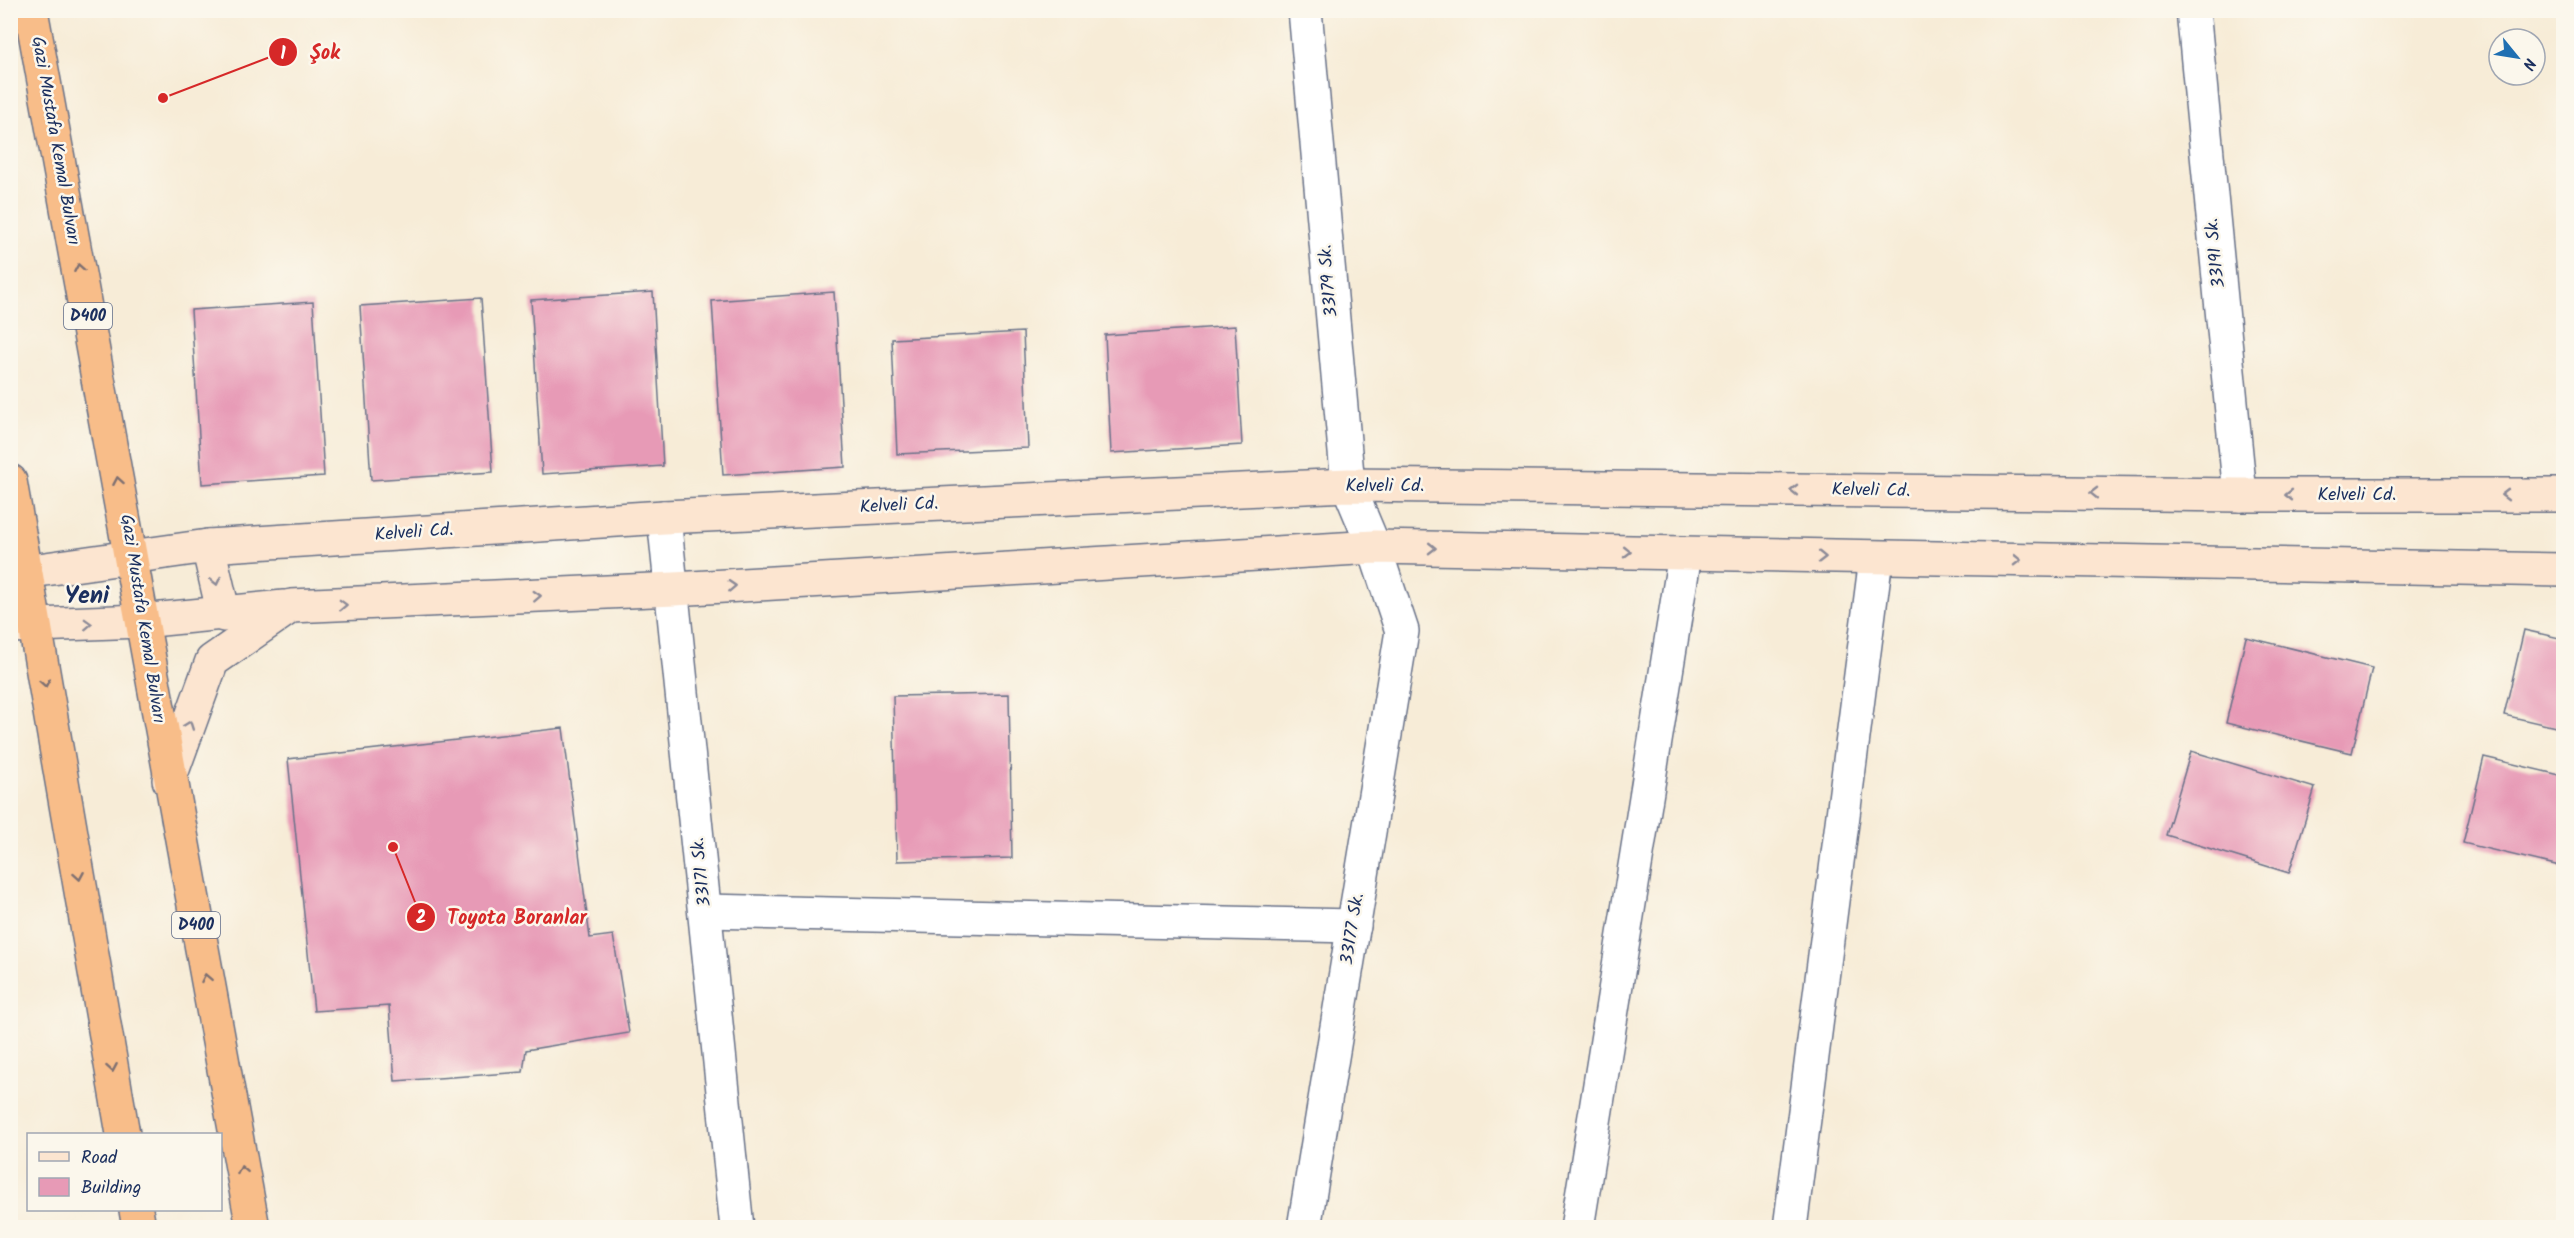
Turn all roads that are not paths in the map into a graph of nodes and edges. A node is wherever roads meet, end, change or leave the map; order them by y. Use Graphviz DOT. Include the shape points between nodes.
graph roads {
  1 [pos="31,10"];
  2 [pos="1305,10"];
  3 [pos="2193,10"];
  4 [pos="10,481"];
  5 [pos="1348,485"];
  6 [pos="2240,495"];
  7 [pos="2564,495"];
  8 [pos="664,518"];
  9 [pos="208,546"];
  10 [pos="1374,547"];
  11 [pos="1685,554"];
  12 [pos="1876,558"];
  13 [pos="133,559"];
  14 [pos="2564,570"];
  15 [pos="18,573"];
  16 [pos="674,589"];
  17 [pos="291,606"];
  18 [pos="224,615"];
  19 [pos="141,621"];
  20 [pos="23,626"];
  21 [pos="1402,631"];
  22 [pos="169,780"];
  23 [pos="706,911"];
  24 [pos="1354,926"];
  25 [pos="123,1133"];
  26 [pos="136,1211"];
  27 [pos="140,1227"];
  28 [pos="253,1227"];
  29 [pos="731,1227"];
  30 [pos="737,1227"];
  31 [pos="742,1227"];
  32 [pos="1304,1227"];
  33 [pos="1577,1227"];
  34 [pos="1790,1227"];
  13 -- 1 [label="highway, Gazi Mustafa Kemal Bulvarı / D400, one-way"];
  2 -- 5 [label="street, 33179 Sk."];
  3 -- 6 [label="street, 33191 Sk."];
  4 -- 15 [label="highway"];
  6 -- 5 [label="street, Kelveli Cd., one-way"];
  5 -- 8 [label="street, Kelveli Cd."];
  5 -- 10 [label="street, 33179 Sk."];
  7 -- 6 [label="street, Kelveli Cd., one-way"];
  8 -- 9 [label="street, Kelveli Cd."];
  8 -- 16 [label="street, 33171 Sk."];
  9 -- 13 [label="street, Kelveli Cd."];
  9 -- 18 [label="street, one-way"];
  10 -- 11 [label="street, one-way"];
  16 -- 10 [label="street, one-way"];
  10 -- 21 [label="street, 33179 Sk."];
  11 -- 12 [label="street, one-way"];
  11 -- 33 [label="street"];
  12 -- 14 [label="street, one-way"];
  12 -- 34 [label="street"];
  13 -- 15 [label="street, Kelveli Cd."];
  13 -- 19 [label="highway, Gazi Mustafa Kemal Bulvarı / D400"];
  15 -- 20 [label="highway"];
  17 -- 16 [label="street, one-way"];
  16 -- 23 [label="street, 33171 Sk."];
  17 -- 18 [label="street"];
  22 -- 17 [label="street, one-way" via="212,661"];
  18 -- 19 [label="street"];
  20 -- 19 [label="street, one-way"];
  19 -- 22 [label="highway, Gazi Mustafa Kemal Bulvarı / D400"];
  20 -- 25 [label="highway, one-way"];
  21 -- 24 [label="street, 33177 Sk."];
  28 -- 22 [label="highway, Gazi Mustafa Kemal Bulvarı / D400, one-way"];
  23 -- 24 [label="street"];
  23 -- 30 [label="street, 33171 Sk."];
  24 -- 32 [label="street, 33177 Sk."];
  26 -- 27 [label="highway"];
  29 -- 30 [label="street"];
  30 -- 31 [label="street"];
}
